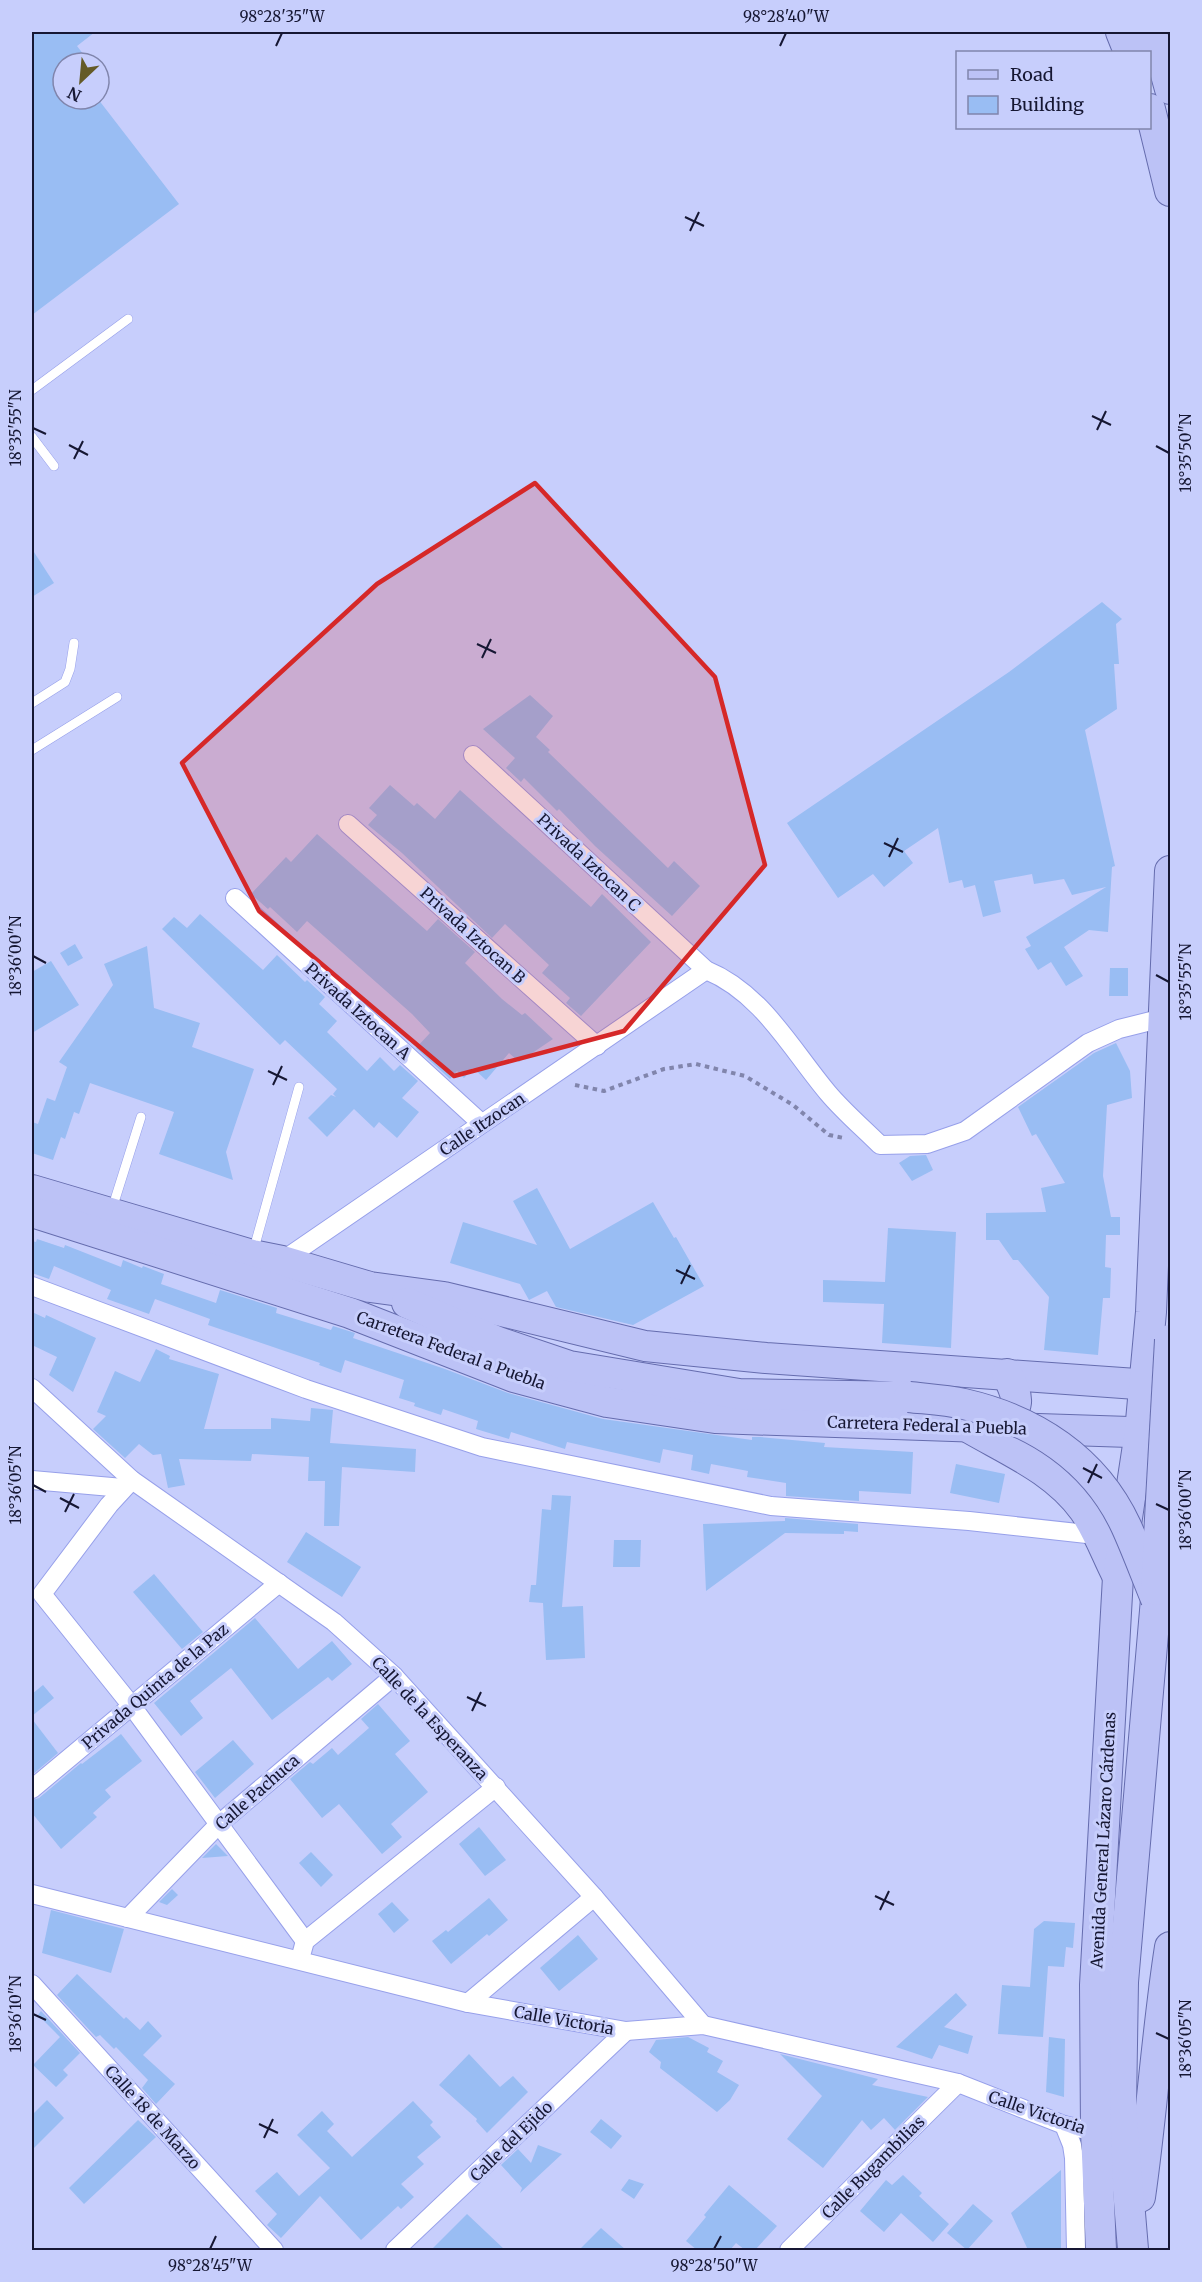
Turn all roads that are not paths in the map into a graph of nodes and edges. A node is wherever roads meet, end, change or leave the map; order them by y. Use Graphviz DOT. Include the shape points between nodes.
graph roads {
  1 [pos="1121,32"];
  2 [pos="1160,49"];
  3 [pos="1129,51"];
  4 [pos="1170,89"];
  5 [pos="1151,117"];
  6 [pos="1170,191"];
  7 [pos="128,319"];
  8 [pos="32,390"];
  9 [pos="32,437"];
  10 [pos="54,466"];
  11 [pos="74,643"];
  12 [pos="117,697"];
  13 [pos="32,703"];
  14 [pos="32,750"];
  15 [pos="473,755"];
  16 [pos="348,824"];
  17 [pos="1170,871"];
  18 [pos="235,898"];
  19 [pos="706,970"];
  20 [pos="1163,1018"];
  21 [pos="597,1046"];
  22 [pos="299,1087"];
  23 [pos="141,1117"];
  24 [pos="481,1123"];
  25 [pos="32,1190"];
  26 [pos="32,1212"];
  27 [pos="107,1224"];
  28 [pos="282,1261"];
  29 [pos="249,1268"];
  30 [pos="32,1286"];
  31 [pos="370,1287"];
  32 [pos="274,1289"];
  33 [pos="1161,1312"];
  34 [pos="1170,1340"];
  35 [pos="965,1371"];
  36 [pos="1007,1374"];
  37 [pos="1157,1385"];
  38 [pos="32,1388"];
  39 [pos="968,1427"];
  40 [pos="1001,1427"];
  41 [pos="1140,1432"];
  42 [pos="1170,1434"];
  43 [pos="32,1480"];
  44 [pos="128,1484"];
  45 [pos="1096,1535"];
  46 [pos="279,1582"];
  47 [pos="1117,1585"];
  48 [pos="37,1597"];
  49 [pos="1163,1597"];
  50 [pos="394,1676"];
  51 [pos="131,1705"];
  52 [pos="496,1787"];
  53 [pos="32,1789"];
  54 [pos="219,1824"];
  55 [pos="32,1894"];
  56 [pos="594,1897"];
  57 [pos="128,1918"];
  58 [pos="304,1941"];
  59 [pos="1170,1947"];
  60 [pos="300,1962"];
  61 [pos="32,1984"];
  62 [pos="468,2002"];
  63 [pos="703,2025"];
  64 [pos="626,2031"];
  65 [pos="958,2084"];
  66 [pos="1064,2125"];
  67 [pos="1096,2132"];
  68 [pos="274,2250"];
  69 [pos="396,2250"];
  70 [pos="789,2250"];
  71 [pos="1076,2250"];
  72 [pos="1101,2250"];
  73 [pos="1133,2250"];
  1 -- 3 [label="main road"];
  2 -- 4 [label="main road"];
  5 -- 6 [label="main road"];
  7 -- 8 [label="lane"];
  9 -- 10 [label="lane"];
  11 -- 13 [label="lane" via="65,682"];
  12 -- 14 [label="lane"];
  15 -- 19 [label="street, Privada Iztocan C"];
  16 -- 21 [label="street, Privada Iztocan B"];
  17 -- 20 [label="main road, Avenida General Lázaro Cárdenas"];
  18 -- 24 [label="street, Privada Iztocan A"];
  19 -- 20 [label="street, Privada Iztocan C" via="725,979 773,1021 829,1094 880,1145 927,1144 964,1131 1088,1043 1119,1029"];
  19 -- 21 [label="street, Calle Itzocan"];
  20 -- 33 [label="main road, Avenida General Lázaro Cárdenas"];
  21 -- 24 [label="street, Calle Itzocan"];
  22 -- 29 [label="lane"];
  23 -- 27 [label="lane"];
  24 -- 28 [label="street, Calle Itzocan"];
  25 -- 27 [label="main road, Carretera Federal a Puebla"];
  26 -- 27 [label="main road, Carretera Federal a Puebla"];
  27 -- 29 [label="main road, Carretera Federal a Puebla"];
  28 -- 29 [label="main road, Carretera Federal a Puebla"];
  28 -- 31 [label="main road, Carretera Federal a Puebla"];
  28 -- 32 [label="street"];
  29 -- 32 [label="main road, Carretera Federal a Puebla"];
  30 -- 45 [label="street" via="306,1389 482,1447 771,1506"];
  31 -- 35 [label="main road, Carretera Federal a Puebla" via="444,1297 645,1346"];
  31 -- 49 [label="main road, bridge" via="498,1342 569,1366 739,1395 909,1397 961,1403 1017,1420 1071,1453 1102,1486"];
  32 -- 39 [label="main road, Carretera Federal a Puebla" via="350,1313 514,1377 607,1402 715,1418"];
  33 -- 37 [label="main road, Avenida General Lázaro Cárdenas"];
  34 -- 49 [label="main road, Avenida General Lázaro Cárdenas, bridge"];
  35 -- 36 [label="main road, Carretera Federal a Puebla"];
  35 -- 39 [label="main road" via="954,1384 950,1408"];
  36 -- 37 [label="main road, Carretera Federal a Puebla"];
  36 -- 40 [label="main road" via="1017,1399 1014,1412"];
  37 -- 41 [label="main road, Avenida General Lázaro Cárdenas"];
  38 -- 44 [label="street, Calle de la Esperanza"];
  39 -- 40 [label="main road, Carretera Federal a Puebla"];
  39 -- 45 [label="main road" via="1052,1477 1084,1511"];
  40 -- 41 [label="main road, Carretera Federal a Puebla"];
  41 -- 42 [label="main road, Carretera Federal a Puebla"];
  41 -- 47 [label="main road, Avenida General Lázaro Cárdenas"];
  43 -- 44 [label="street"];
  44 -- 46 [label="street, Calle de la Esperanza"];
  44 -- 48 [label="street"];
  45 -- 47 [label="main road"];
  46 -- 50 [label="street, Calle de la Esperanza" via="334,1622"];
  46 -- 51 [label="street, Privada Quinta de la Paz"];
  47 -- 49 [label="main road"];
  47 -- 67 [label="main road, Avenida General Lázaro Cárdenas" via="1095,1984"];
  48 -- 51 [label="street"];
  49 -- 73 [label="main road, Avenida General Lázaro Cárdenas" via="1123,1982 1121,2106"];
  50 -- 52 [label="street, Calle de la Esperanza"];
  50 -- 54 [label="street, Calle Pachuca"];
  51 -- 53 [label="street, Privada Quinta de la Paz"];
  51 -- 54 [label="street"];
  52 -- 56 [label="street, Calle de la Esperanza"];
  52 -- 58 [label="street"];
  54 -- 57 [label="street, Calle Pachuca"];
  54 -- 58 [label="street"];
  55 -- 57 [label="street, Calle Victoria"];
  56 -- 62 [label="street"];
  56 -- 63 [label="street, Calle de la Esperanza"];
  57 -- 60 [label="street, Calle Victoria"];
  58 -- 60 [label="street"];
  59 -- 73 [label="main road"];
  60 -- 62 [label="street, Calle Victoria"];
  61 -- 68 [label="street, Calle 18 de Marzo"];
  62 -- 64 [label="street, Calle Victoria"];
  63 -- 64 [label="street, Calle Victoria"];
  63 -- 65 [label="street, Calle Victoria"];
  64 -- 69 [label="street, Calle del Ejido"];
  65 -- 66 [label="street, Calle Victoria"];
  65 -- 70 [label="street, Calle Bugambilias"];
  66 -- 67 [label="street, Calle Victoria"];
  66 -- 71 [label="street" via="1074,2158"];
  67 -- 72 [label="main road, Avenida General Lázaro Cárdenas"];
}
